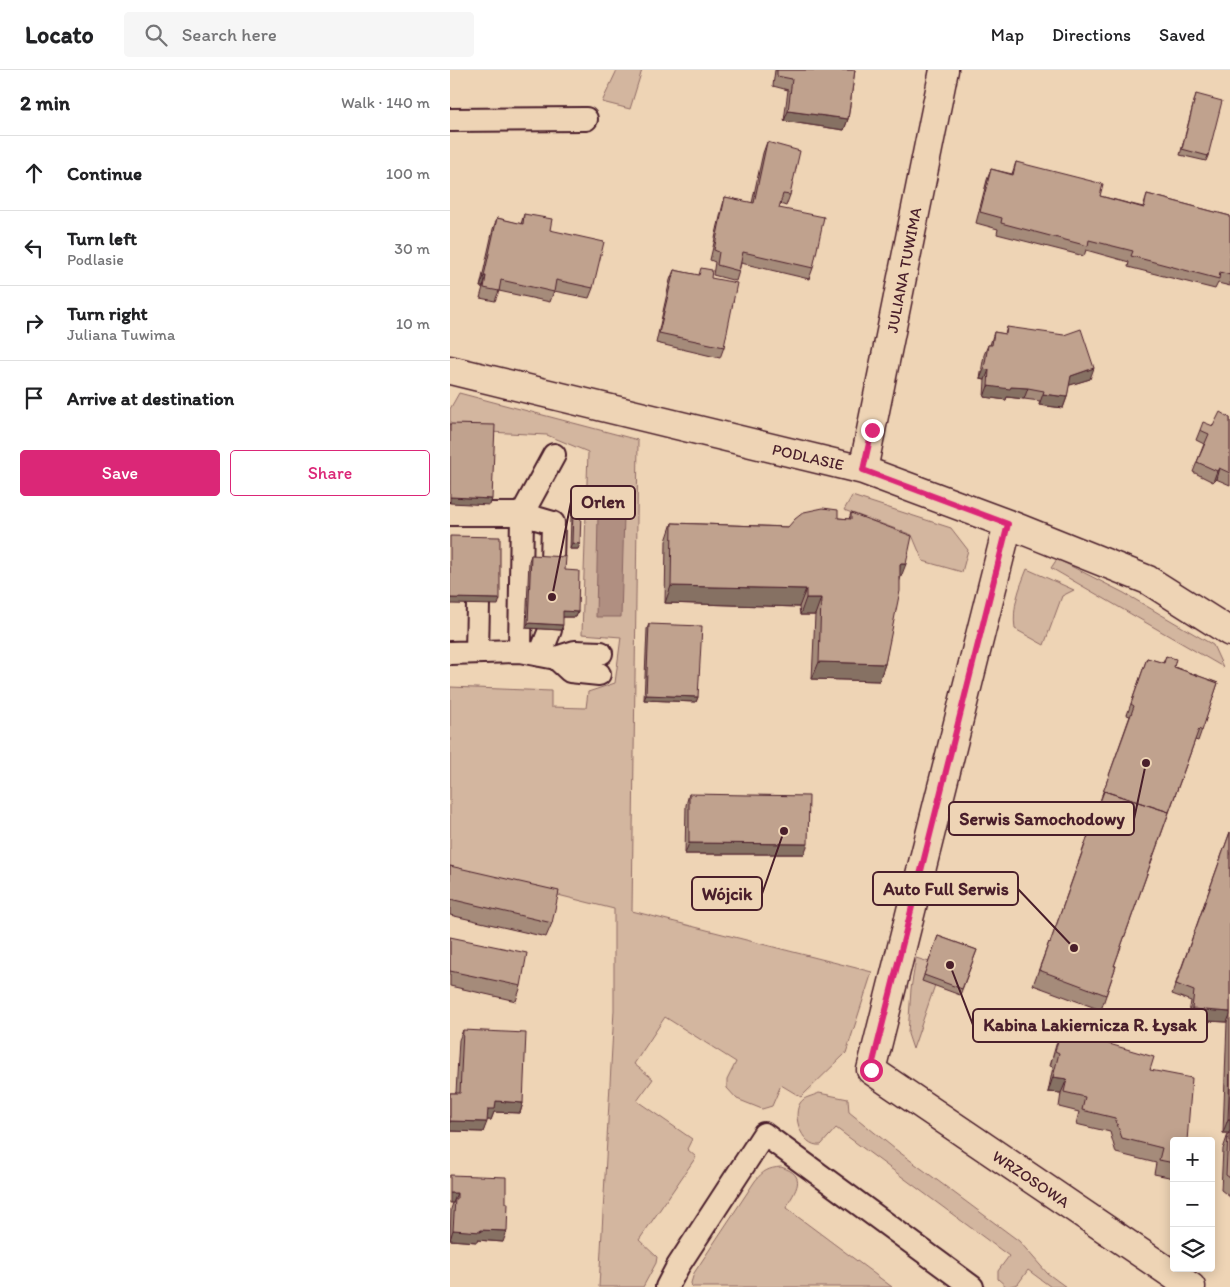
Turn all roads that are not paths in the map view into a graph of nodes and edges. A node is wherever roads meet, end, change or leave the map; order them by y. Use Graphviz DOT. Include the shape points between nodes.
graph roads {
  1 [pos="944,70"];
  2 [pos="586,119"];
  3 [pos="450,120"];
  4 [pos="450,370"];
  5 [pos="554,455"];
  6 [pos="863,470"];
  7 [pos="450,514"];
  8 [pos="522,514"];
  9 [pos="1008,524"];
  10 [pos="552,562"];
  11 [pos="478,604"];
  12 [pos="550,630"];
  13 [pos="1230,632"];
  14 [pos="477,652"];
  15 [pos="450,653"];
  16 [pos="538,655"];
  17 [pos="600,664"];
  18 [pos="667,1287"];
  19 [pos="972,1287"];
  20 [pos="1191,1287"];
  1 -- 6 [label="street, JULIANA TUWIMA"];
  2 -- 3 [label="lane"];
  4 -- 6 [label="street, PODLASIE"];
  5 -- 8 [label="lane"];
  6 -- 9 [label="street, PODLASIE"];
  7 -- 8 [label="lane" via="478,523"];
  8 -- 10 [label="lane" via="553,523"];
  8 -- 16 [label="lane"];
  9 -- 13 [label="street, PODLASIE" via="1148,580"];
  9 -- 20 [label="street, WRZOSOWA" via="871,1070"];
  11 -- 14 [label="lane"];
  12 -- 16 [label="lane"];
  14 -- 15 [label="lane"];
  14 -- 16 [label="lane"];
  16 -- 17 [label="lane" via="575,652"];
  18 -- 19 [label="lane" via="764,1134"];
}
